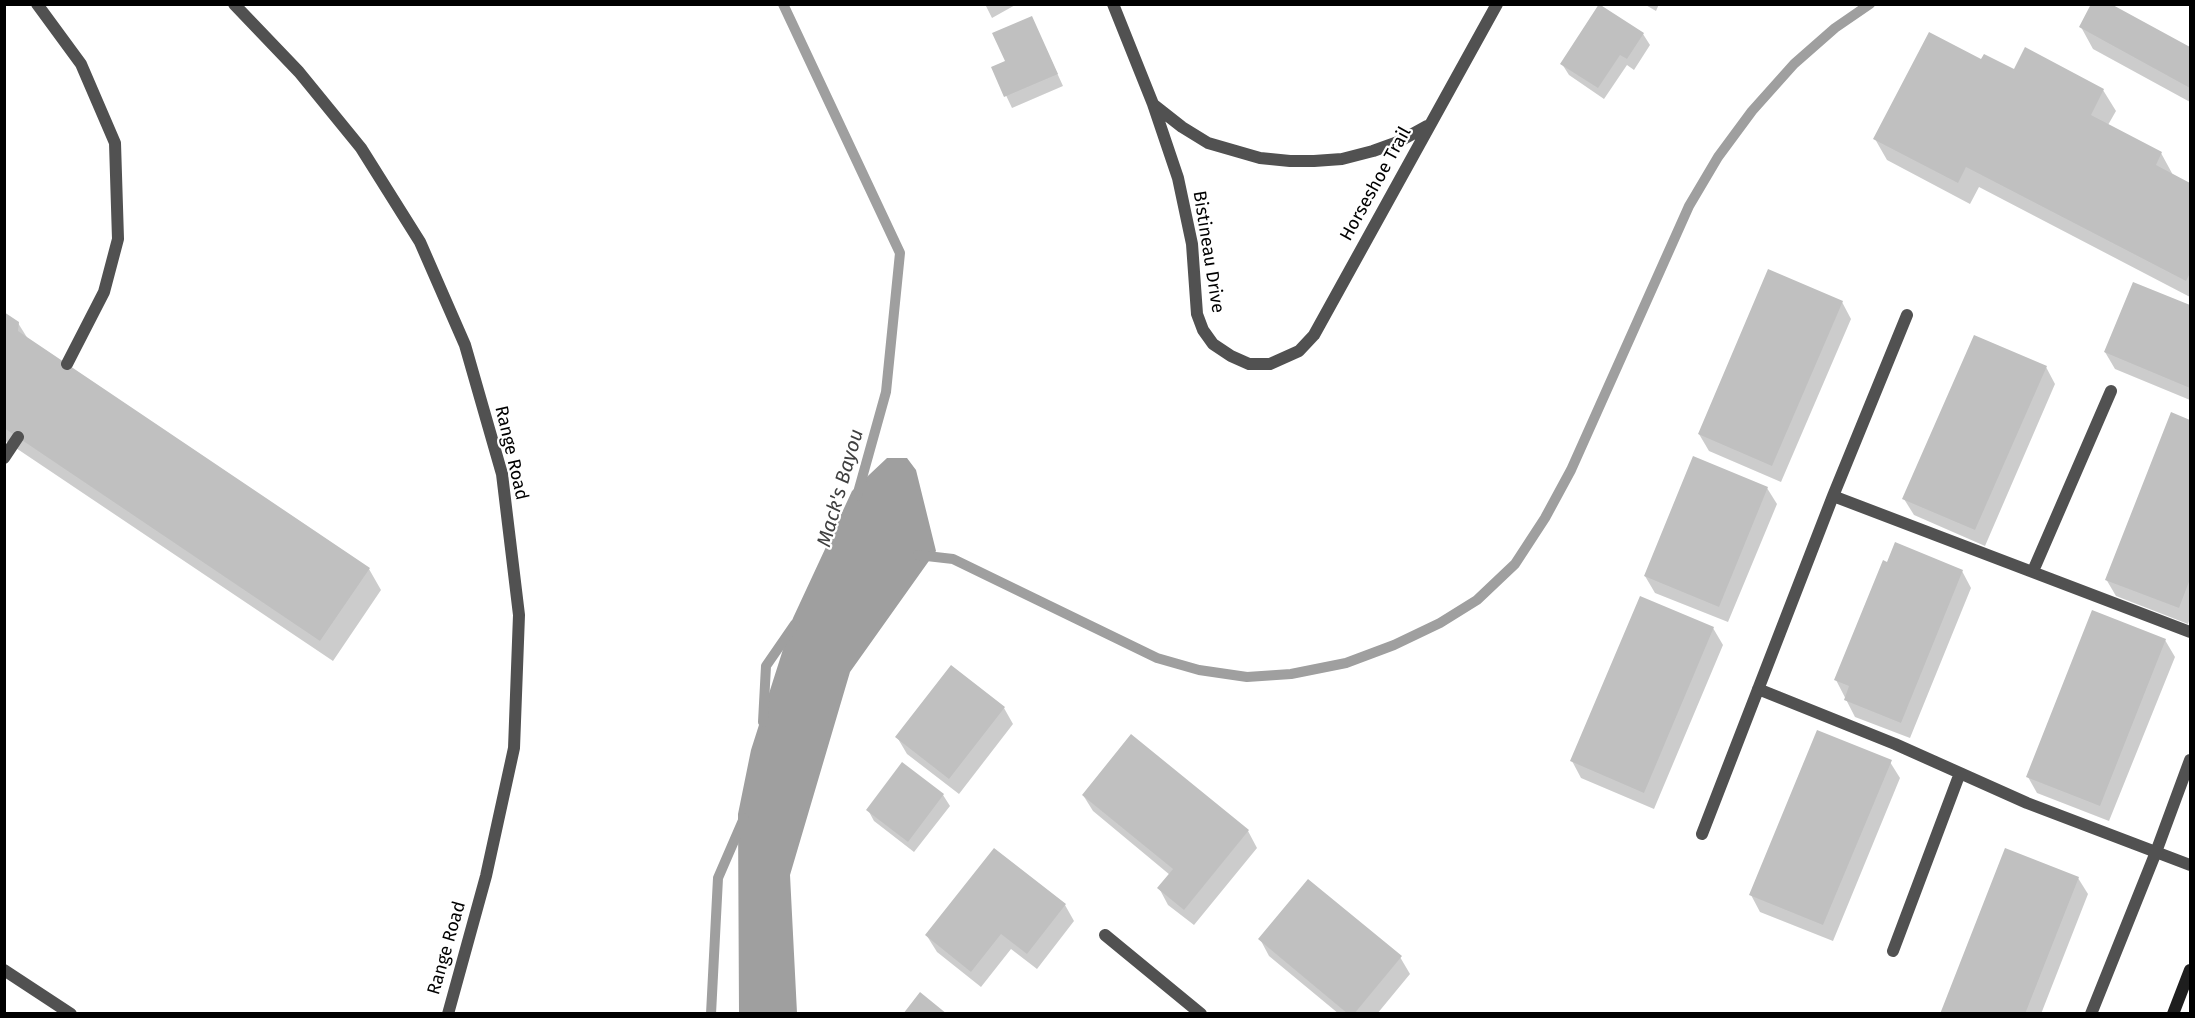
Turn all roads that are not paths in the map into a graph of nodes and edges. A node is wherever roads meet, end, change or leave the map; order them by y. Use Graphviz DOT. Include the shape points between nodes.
graph roads {
  1 [pos="37,4"];
  2 [pos="234,4"];
  3 [pos="1113,4"];
  4 [pos="1497,4"];
  5 [pos="1153,104"];
  6 [pos="1428,126"];
  7 [pos="1907,315"];
  8 [pos="67,364"];
  9 [pos="1270,364"];
  10 [pos="2111,392"];
  11 [pos="18,437"];
  12 [pos="4,458"];
  13 [pos="1833,496"];
  14 [pos="2033,571"];
  15 [pos="2190,632"];
  16 [pos="1758,689"];
  17 [pos="2190,760"];
  18 [pos="1960,773"];
  19 [pos="1702,834"];
  20 [pos="2156,852"];
  21 [pos="2190,865"];
  22 [pos="1105,935"];
  23 [pos="1893,951"];
  24 [pos="2190,969"];
  25 [pos="4,970"];
  26 [pos="71,1014"];
  27 [pos="448,1014"];
  28 [pos="1201,1014"];
  29 [pos="2091,1014"];
  30 [pos="2173,1014"];
  1 -- 8 [label="street" via="81,64 115,143 118,239 104,292"];
  2 -- 27 [label="street, Range Road" via="299,72 361,148 420,242 465,345 502,474 519,615 514,748 486,876"];
  3 -- 5 [label="street, Bistineau Drive"];
  4 -- 6 [label="street, Horseshoe Trail"];
  5 -- 6 [label="street, Bistineau Drive" via="1208,143 1260,158 1290,161 1342,159 1398,142"];
  5 -- 9 [label="street, Bistineau Drive" via="1183,201 1192,244 1197,314 1203,330 1213,345 1231,357 1249,364"];
  6 -- 9 [label="street, Horseshoe Trail" via="1314,335 1299,351"];
  7 -- 13 [label="street"];
  10 -- 14 [label="street"];
  11 -- 12 [label="street"];
  13 -- 14 [label="street"];
  13 -- 16 [label="street"];
  14 -- 15 [label="street"];
  16 -- 18 [label="street"];
  16 -- 19 [label="street"];
  17 -- 20 [label="street"];
  18 -- 20 [label="street"];
  18 -- 23 [label="street"];
  20 -- 21 [label="street"];
  20 -- 29 [label="street"];
  22 -- 28 [label="street"];
  24 -- 30 [label="main road"];
  25 -- 26 [label="street"];
}
